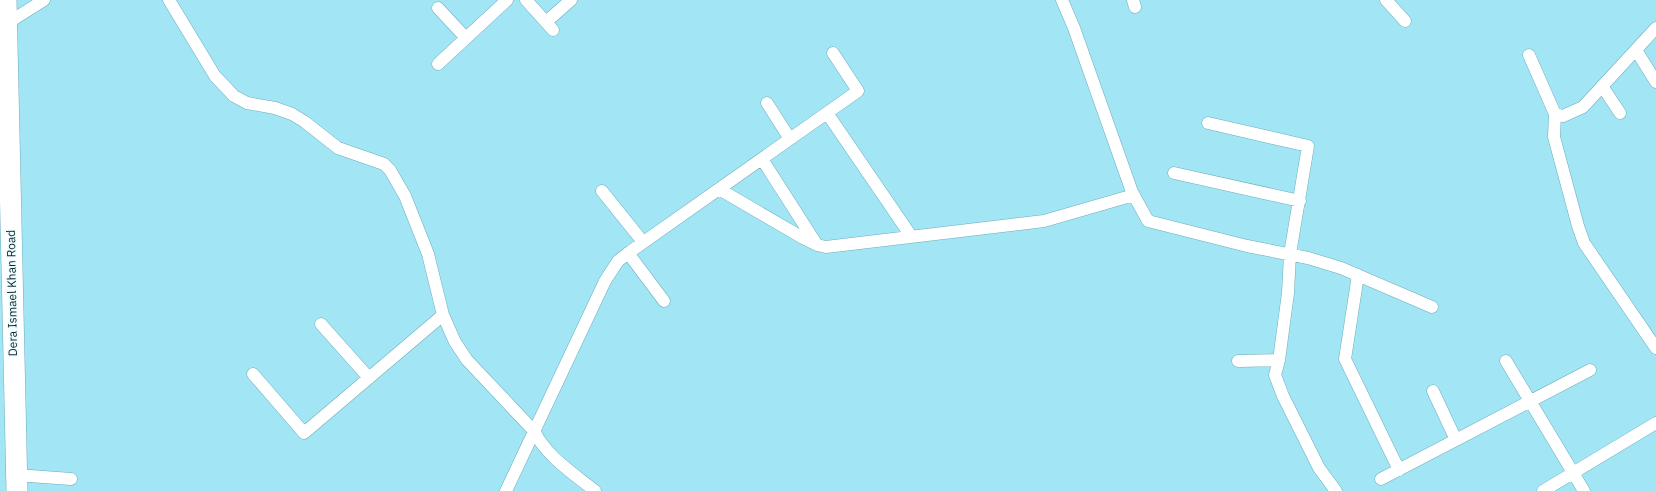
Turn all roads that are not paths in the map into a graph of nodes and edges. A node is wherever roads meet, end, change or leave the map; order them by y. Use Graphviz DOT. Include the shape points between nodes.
graph roads {
  1 [pos="6,0"];
  2 [pos="44,0"];
  3 [pos="169,0"];
  4 [pos="507,0"];
  5 [pos="526,0"];
  6 [pos="571,0"];
  7 [pos="1062,0"];
  8 [pos="1386,0"];
  9 [pos="438,8"];
  10 [pos="1405,21"];
  11 [pos="6,24"];
  12 [pos="1656,28"];
  13 [pos="466,38"];
  14 [pos="1636,50"];
  15 [pos="833,53"];
  16 [pos="1529,55"];
  17 [pos="438,64"];
  18 [pos="1656,82"];
  19 [pos="1602,86"];
  20 [pos="766,103"];
  21 [pos="827,113"];
  22 [pos="1620,113"];
  23 [pos="1555,114"];
  24 [pos="1208,123"];
  25 [pos="790,139"];
  26 [pos="762,159"];
  27 [pos="1174,173"];
  28 [pos="719,189"];
  29 [pos="602,192"];
  30 [pos="1134,195"];
  31 [pos="1300,202"];
  32 [pos="911,236"];
  33 [pos="643,242"];
  34 [pos="817,245"];
  35 [pos="628,253"];
  36 [pos="1290,254"];
  37 [pos="1358,275"];
  38 [pos="6,292"];
  39 [pos="664,301"];
  40 [pos="1432,307"];
  41 [pos="443,315"];
  42 [pos="321,324"];
  43 [pos="1656,348"];
  44 [pos="1279,360"];
  45 [pos="1238,361"];
  46 [pos="1506,361"];
  47 [pos="1590,370"];
  48 [pos="253,374"];
  49 [pos="369,378"];
  50 [pos="1433,391"];
  51 [pos="1530,402"];
  52 [pos="1656,423"];
  53 [pos="534,431"];
  54 [pos="1456,440"];
  55 [pos="1399,470"];
  56 [pos="1573,473"];
  57 [pos="71,479"];
  58 [pos="1381,479"];
  59 [pos="16,483"];
  60 [pos="588,489"];
  61 [pos="506,491"];
  62 [pos="1336,491"];
  63 [pos="1543,491"];
  64 [pos="1584,491"];
  1 -- 11 [label="highway, Dera Ismael Khan Road"];
  2 -- 11 [label="street"];
  3 -- 41 [label="street" via="215,76 234,96 247,103 292,114 338,148 384,164 390,170 405,196 428,254"];
  4 -- 13 [label="street"];
  5 -- 6 [label="street" via="549,26"];
  7 -- 30 [label="street"];
  8 -- 10 [label="street"];
  9 -- 13 [label="street"];
  11 -- 38 [label="highway, Dera Ismael Khan Road"];
  12 -- 14 [label="street"];
  13 -- 17 [label="street"];
  14 -- 18 [label="street"];
  14 -- 19 [label="street"];
  15 -- 21 [label="street" via="858,91"];
  16 -- 23 [label="street"];
  19 -- 22 [label="street"];
  19 -- 23 [label="street" via="1583,107 1563,116"];
  20 -- 25 [label="street"];
  21 -- 25 [label="street"];
  21 -- 32 [label="street"];
  23 -- 43 [label="street" via="1554,137 1584,243"];
  24 -- 31 [label="street" via="1308,146"];
  25 -- 26 [label="street"];
  26 -- 28 [label="street"];
  26 -- 34 [label="street"];
  27 -- 31 [label="street"];
  28 -- 33 [label="street"];
  28 -- 34 [label="street"];
  29 -- 33 [label="street"];
  30 -- 32 [label="street" via="1044,221"];
  30 -- 36 [label="street" via="1148,222"];
  31 -- 36 [label="street"];
  32 -- 34 [label="street" via="826,247"];
  33 -- 35 [label="street"];
  35 -- 39 [label="street"];
  35 -- 53 [label="street" via="618,261 605,281"];
  36 -- 37 [label="street"];
  36 -- 44 [label="street" via="1288,293"];
  37 -- 40 [label="street"];
  37 -- 55 [label="street" via="1345,359"];
  38 -- 59 [label="highway, Dera Ismael Khan Road"];
  41 -- 49 [label="street"];
  41 -- 53 [label="street" via="455,342 467,360"];
  42 -- 49 [label="street"];
  44 -- 45 [label="street"];
  44 -- 62 [label="street" via="1275,374 1284,396 1319,468"];
  46 -- 51 [label="street"];
  47 -- 51 [label="street"];
  48 -- 49 [label="street" via="304,433"];
  50 -- 54 [label="street"];
  51 -- 54 [label="street"];
  51 -- 56 [label="street"];
  52 -- 56 [label="street"];
  53 -- 60 [label="street" via="552,456"];
  53 -- 61 [label="street"];
  54 -- 55 [label="street"];
  55 -- 58 [label="street"];
  56 -- 63 [label="street"];
  56 -- 64 [label="street"];
  57 -- 59 [label="street"];
}
